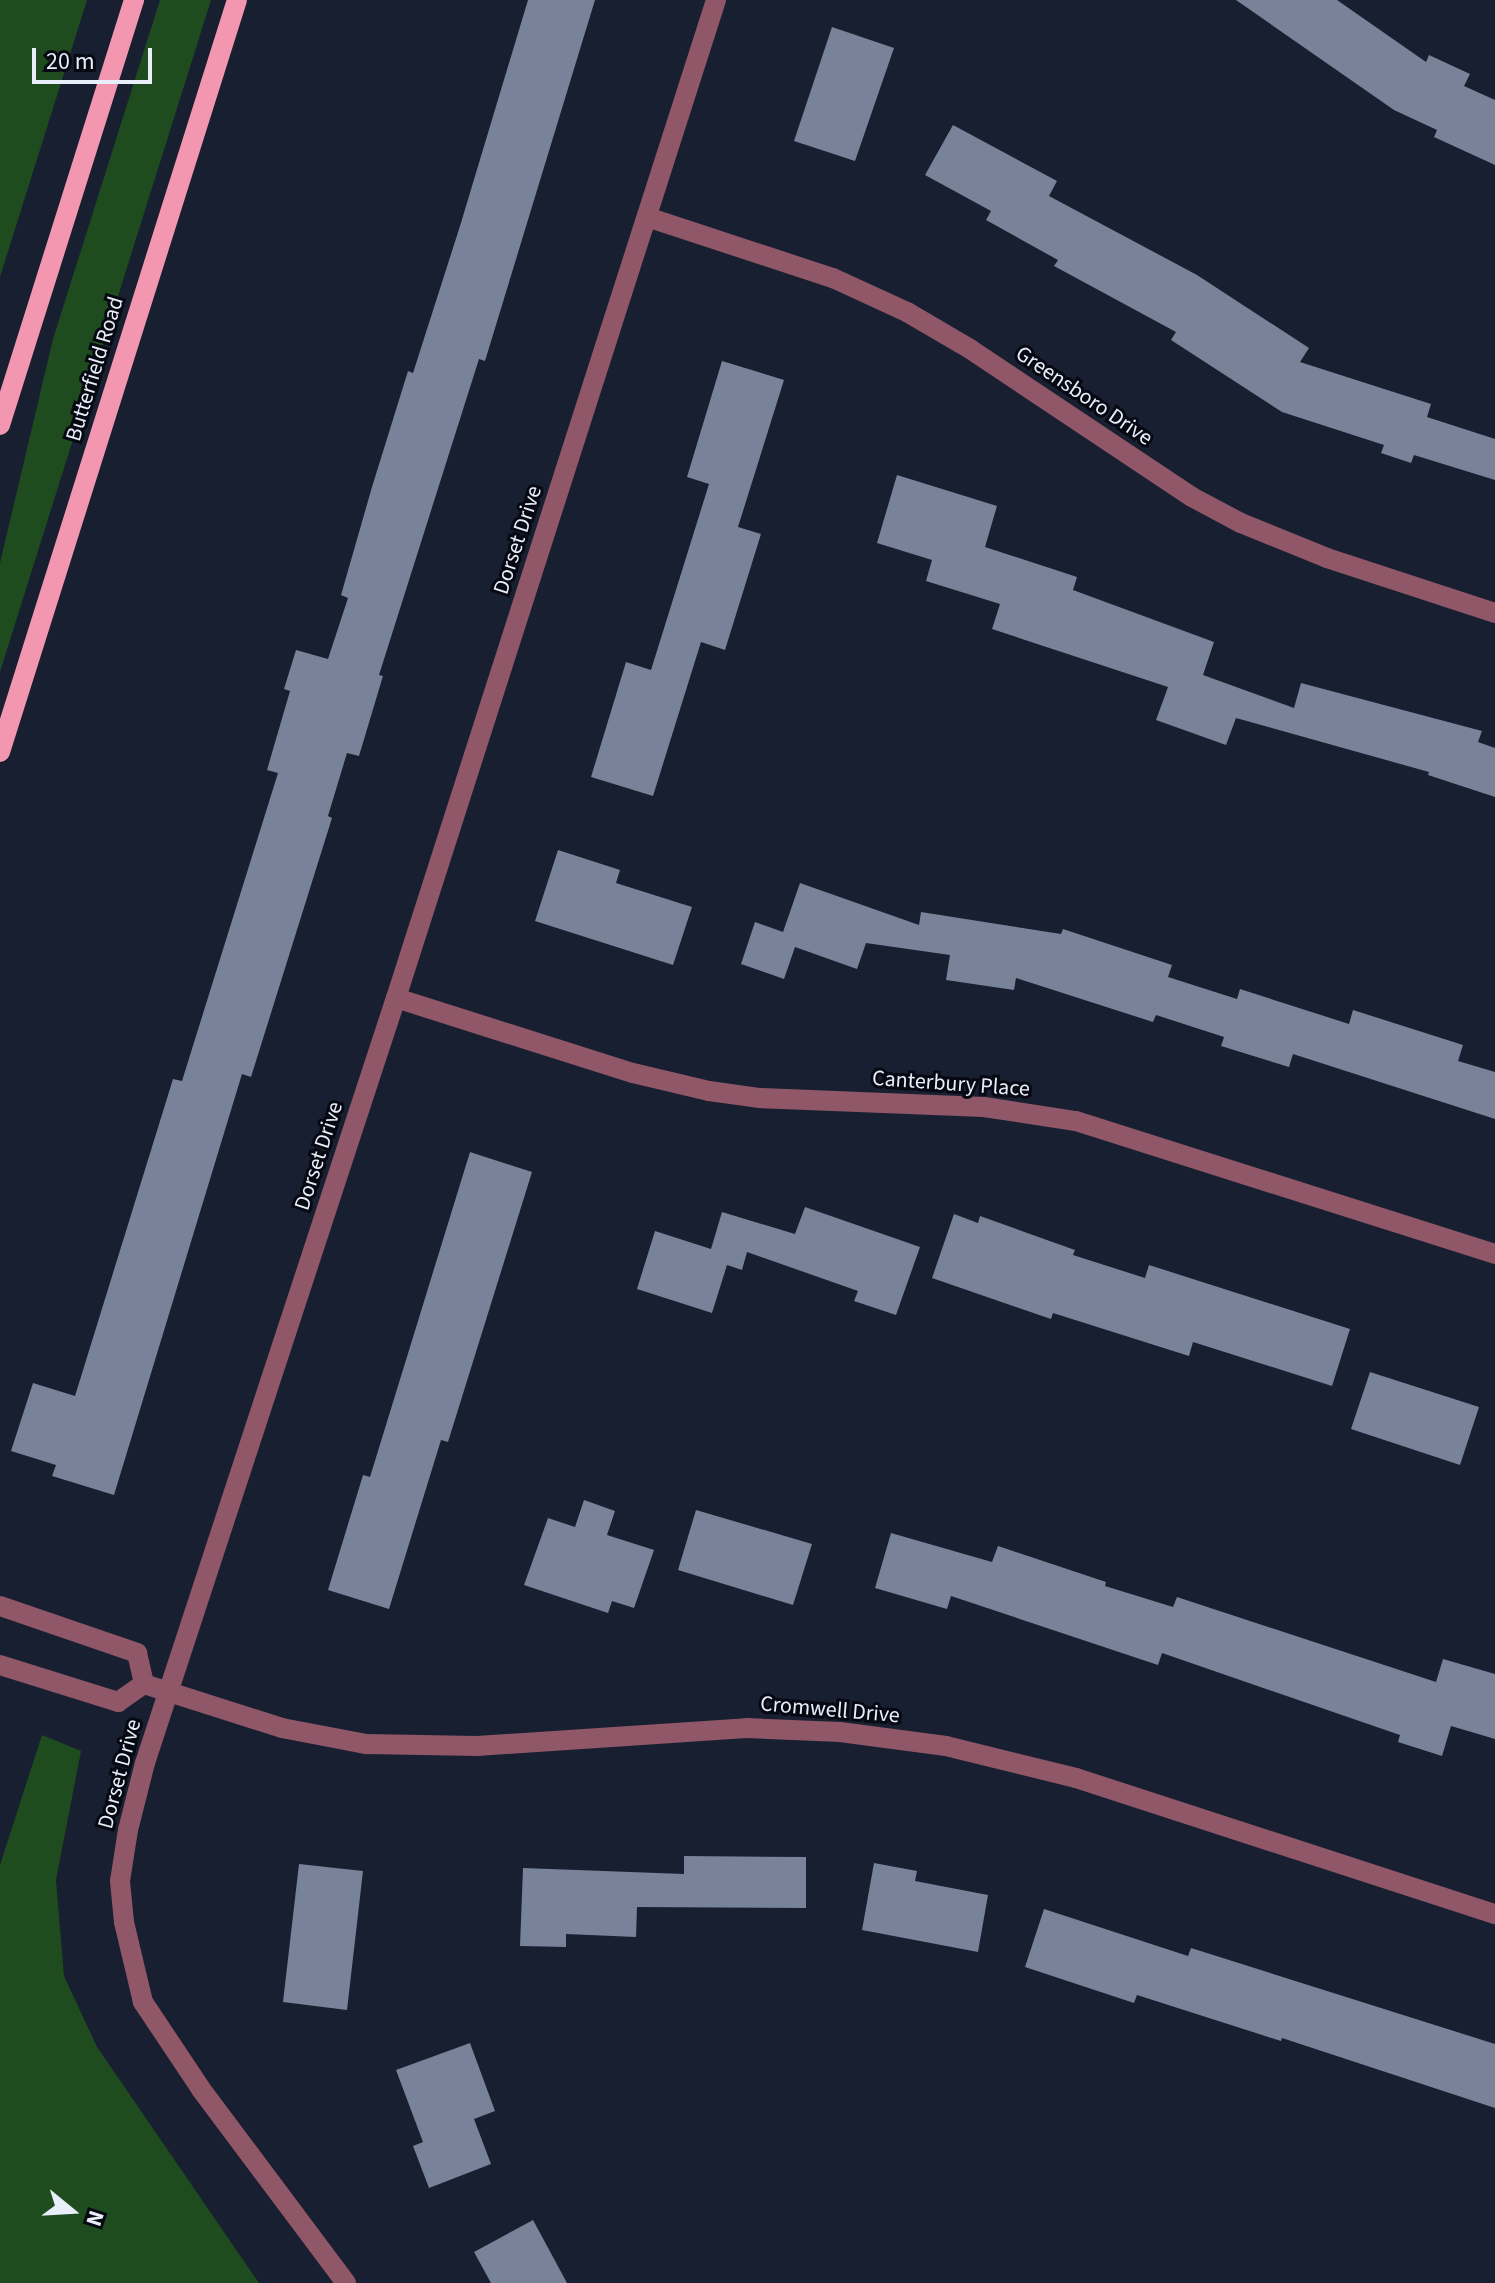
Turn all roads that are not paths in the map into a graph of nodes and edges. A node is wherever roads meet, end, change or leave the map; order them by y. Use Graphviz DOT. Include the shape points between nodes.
graph roads {
  1 [pos="134,0"];
  2 [pos="237,0"];
  3 [pos="716,0"];
  4 [pos="647,217"];
  5 [pos="0,425"];
  6 [pos="1495,613"];
  7 [pos="0,752"];
  8 [pos="396,998"];
  9 [pos="1495,1254"];
  10 [pos="0,1606"];
  11 [pos="0,1665"];
  12 [pos="144,1684"];
  13 [pos="168,1691"];
  14 [pos="1495,1914"];
  15 [pos="346,2283"];
  1 -- 5 [label="main road"];
  2 -- 7 [label="main road, Butterfield Road"];
  3 -- 4 [label="street, Dorset Drive"];
  4 -- 6 [label="street, Greensboro Drive" via="833,278 907,312 1192,497 1241,523 1327,558"];
  4 -- 8 [label="street, Dorset Drive"];
  8 -- 9 [label="street, Canterbury Place" via="633,1073 709,1091 759,1098 984,1107 1076,1121"];
  8 -- 13 [label="street, Dorset Drive"];
  10 -- 12 [label="street" via="137,1653"];
  11 -- 12 [label="street" via="118,1702"];
  12 -- 13 [label="street, Cromwell Drive"];
  13 -- 14 [label="street, Cromwell Drive" via="282,1728 366,1744 477,1746 746,1728 840,1732 946,1746 1076,1778"];
  13 -- 15 [label="street, Dorset Drive" via="145,1763 120,1881 143,2002"];
}
